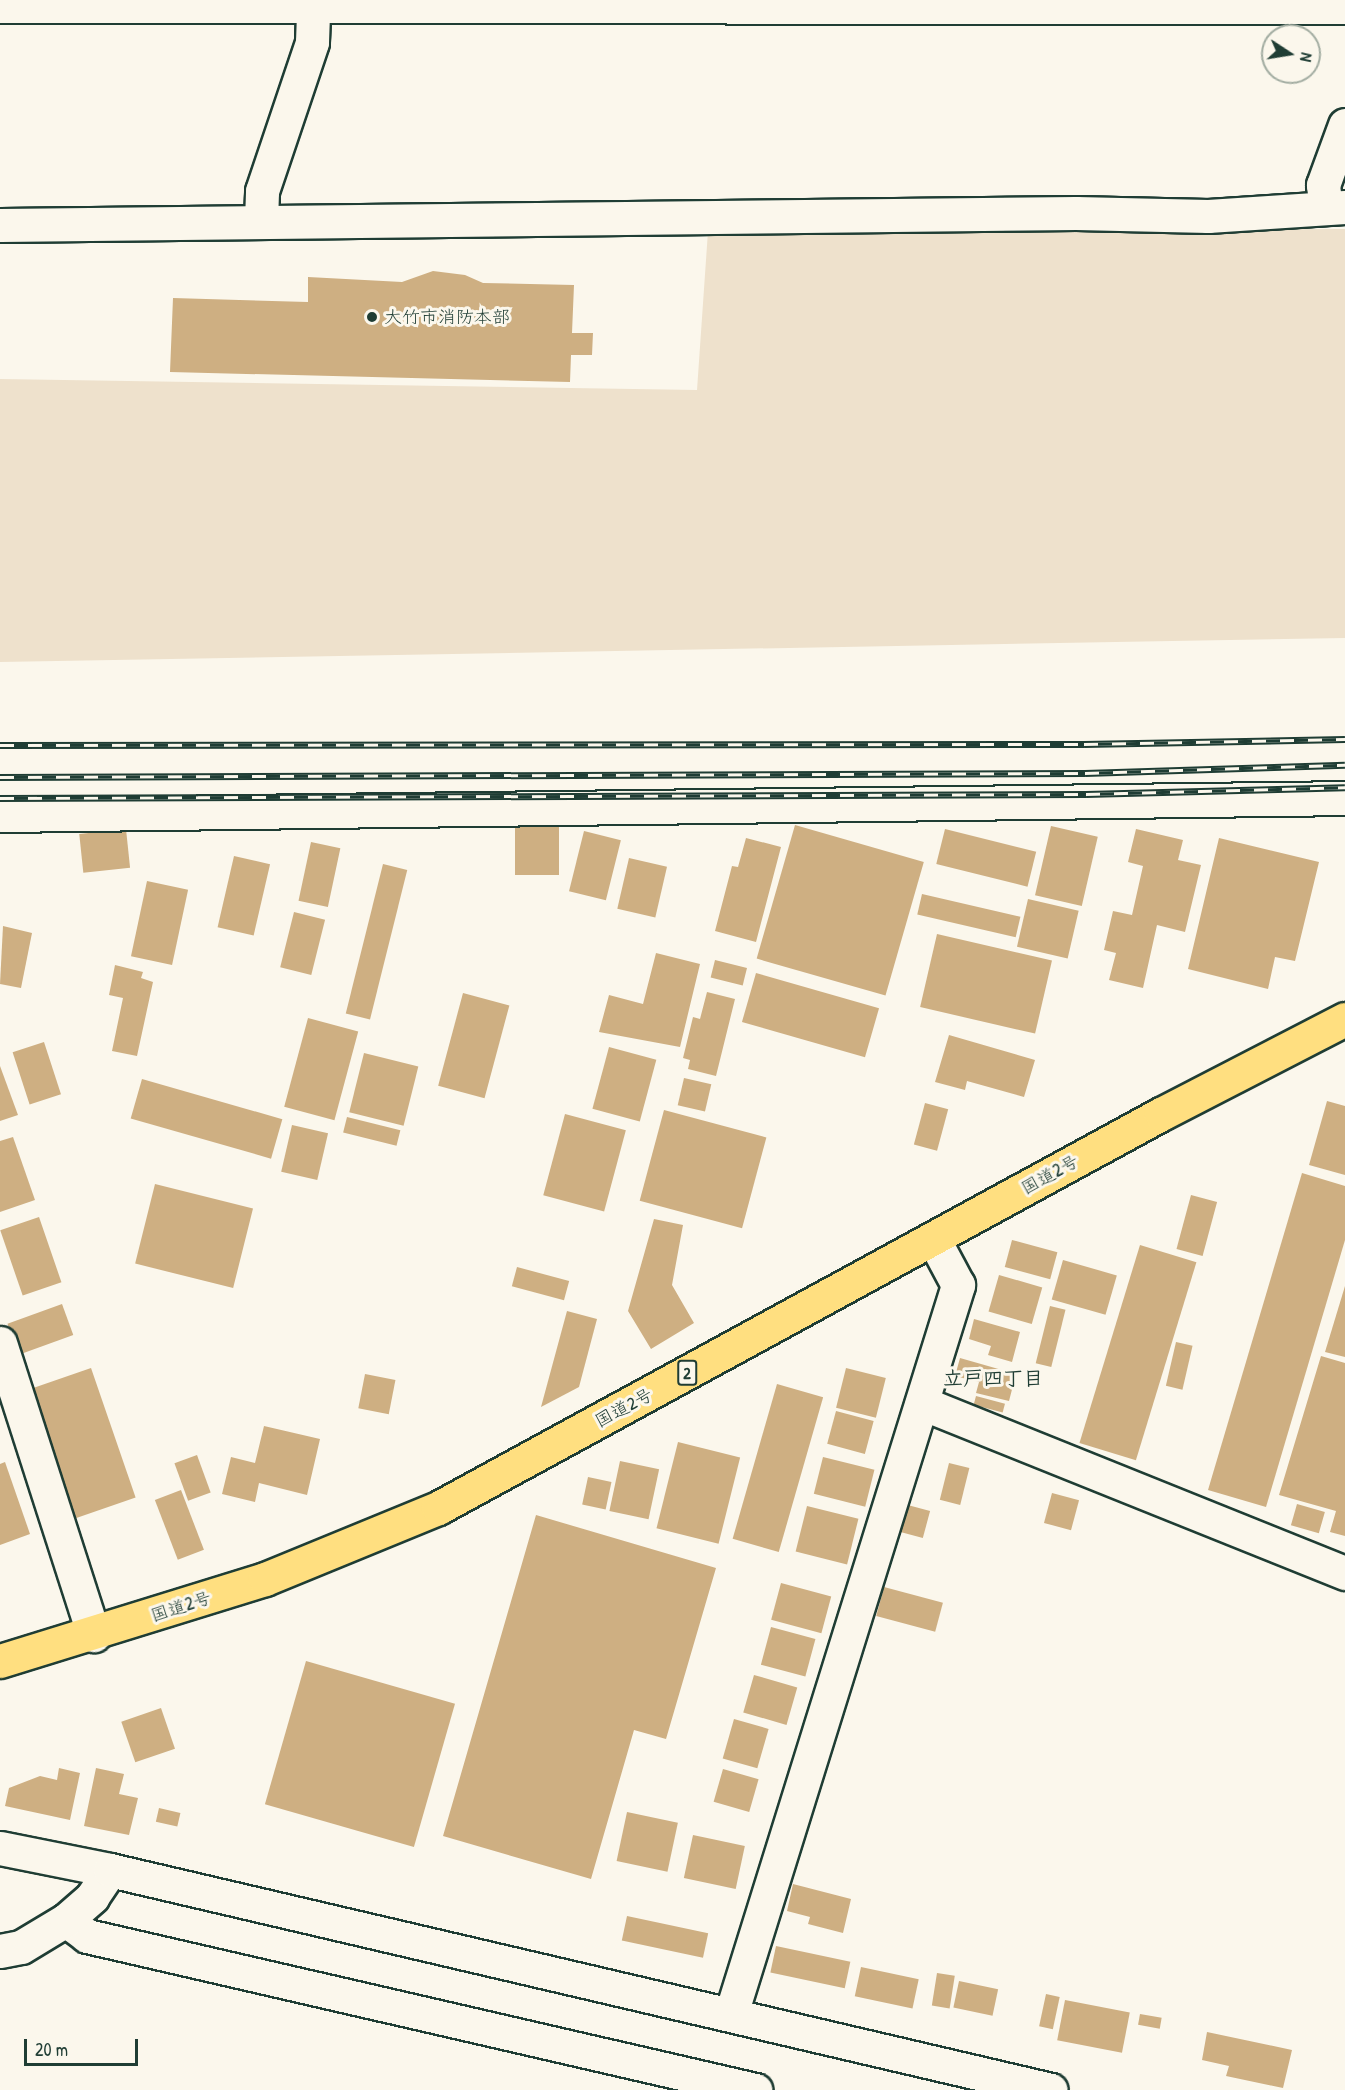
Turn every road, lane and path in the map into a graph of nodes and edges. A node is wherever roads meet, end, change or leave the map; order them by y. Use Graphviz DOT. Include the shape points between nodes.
graph roads {
  1 [pos="911,4"];
  2 [pos="0,6"];
  3 [pos="313,7"];
  4 [pos="1345,7"];
  5 [pos="1345,125"];
  6 [pos="1335,207"];
  7 [pos="261,221"];
  8 [pos="0,225"];
  9 [pos="1345,798"];
  10 [pos="0,815"];
  11 [pos="1345,1019"];
  12 [pos="934,1240"];
  13 [pos="0,1343"];
  14 [pos="922,1403"];
  15 [pos="1345,1573"];
  16 [pos="94,1635"];
  17 [pos="0,1661"];
  18 [pos="0,1848"];
  19 [pos="110,1870"];
  20 [pos="66,1920"];
  21 [pos="0,1952"];
  22 [pos="731,2014"];
  23 [pos="755,2090"];
  24 [pos="1051,2090"];
  1 -- 3 [label="street"];
  1 -- 4 [label="street"];
  2 -- 3 [label="street"];
  3 -- 7 [label="street" via="312,42 262,191"];
  5 -- 6 [label="street" via="1323,186"];
  6 -- 7 [label="street" via="1208,216 1076,213"];
  7 -- 8 [label="street"];
  9 -- 10 [label="street"];
  11 -- 12 [label="highway, 国道2号 / 2" via="1161,1114"];
  12 -- 14 [label="street" via="958,1285"];
  12 -- 16 [label="highway, 国道2号 / 2" via="438,1508 265,1579"];
  13 -- 16 [label="street"];
  14 -- 15 [label="street"];
  14 -- 22 [label="street"];
  16 -- 17 [label="highway, 国道2号 / 2"];
  18 -- 19 [label="street"];
  19 -- 20 [label="street" via="92,1897"];
  19 -- 22 [label="street"];
  20 -- 21 [label="street" via="21,1947"];
  20 -- 23 [label="street" via="87,1936"];
  22 -- 24 [label="street"];
}
